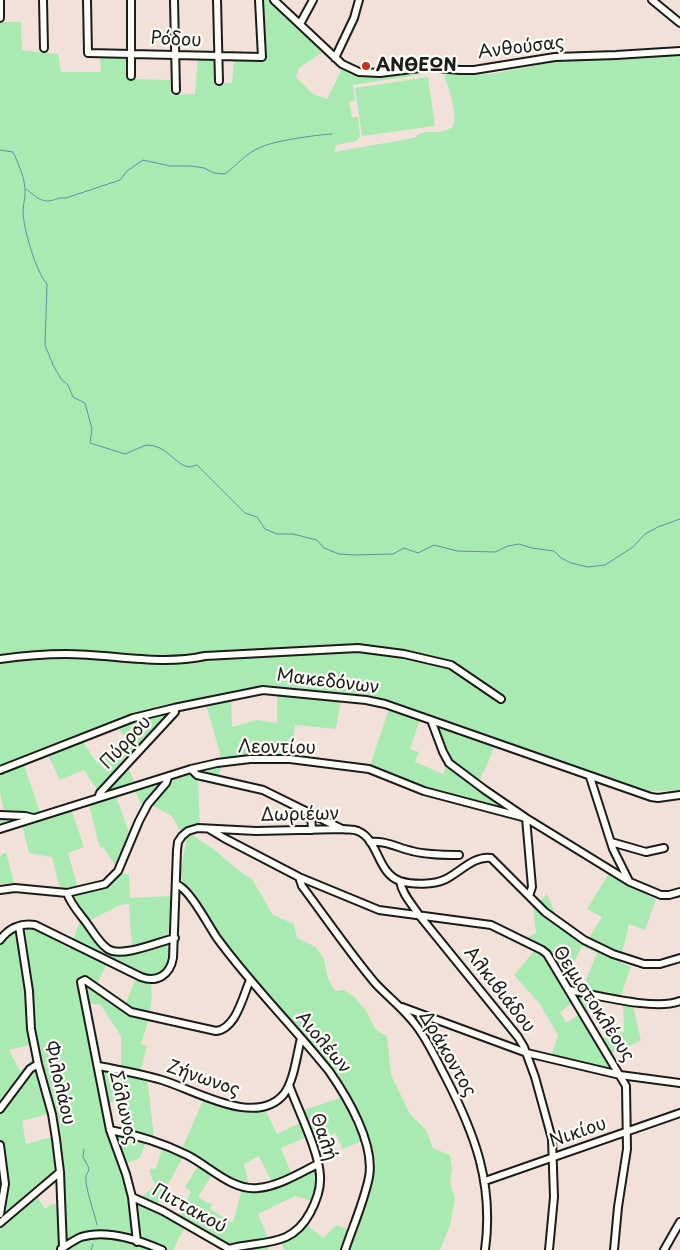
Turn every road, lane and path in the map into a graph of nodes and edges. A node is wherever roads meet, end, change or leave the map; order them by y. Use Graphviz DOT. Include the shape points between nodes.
graph roads {
  1 [pos="0,0"];
  2 [pos="44,0"];
  3 [pos="88,0"];
  4 [pos="131,0"];
  5 [pos="174,0"];
  6 [pos="217,0"];
  7 [pos="259,0"];
  8 [pos="274,0"];
  9 [pos="312,0"];
  10 [pos="359,0"];
  11 [pos="652,0"];
  12 [pos="0,18"];
  13 [pos="680,23"];
  14 [pos="300,24"];
  15 [pos="44,48"];
  16 [pos="680,51"];
  17 [pos="131,53"];
  18 [pos="174,56"];
  19 [pos="218,57"];
  20 [pos="335,58"];
  21 [pos="131,76"];
  22 [pos="219,81"];
  23 [pos="176,90"];
  24 [pos="0,659"];
  25 [pos="501,699"];
  26 [pos="174,708"];
  27 [pos="431,720"];
  28 [pos="191,769"];
  29 [pos="0,770"];
  30 [pos="168,777"];
  31 [pos="590,777"];
  32 [pos="680,795"];
  33 [pos="98,798"];
  34 [pos="311,813"];
  35 [pos="0,815"];
  36 [pos="33,818"];
  37 [pos="526,818"];
  38 [pos="208,828"];
  39 [pos="0,829"];
  40 [pos="343,829"];
  41 [pos="312,830"];
  42 [pos="370,842"];
  43 [pos="611,842"];
  44 [pos="664,848"];
  45 [pos="458,855"];
  46 [pos="298,876"];
  47 [pos="400,881"];
  48 [pos="630,882"];
  49 [pos="176,884"];
  50 [pos="0,890"];
  51 [pos="680,892"];
  52 [pos="67,893"];
  53 [pos="529,896"];
  54 [pos="419,915"];
  55 [pos="19,926"];
  56 [pos="174,938"];
  57 [pos="0,940"];
  58 [pos="680,958"];
  59 [pos="250,980"];
  60 [pos="569,990"];
  61 [pos="680,1001"];
  62 [pos="401,1007"];
  63 [pos="301,1038"];
  64 [pos="527,1053"];
  65 [pos="38,1064"];
  66 [pos="98,1066"];
  67 [pos="620,1075"];
  68 [pos="680,1083"];
  69 [pos="289,1085"];
  70 [pos="0,1109"];
  71 [pos="680,1114"];
  72 [pos="110,1130"];
  73 [pos="628,1132"];
  74 [pos="0,1145"];
  75 [pos="554,1157"];
  76 [pos="318,1164"];
  77 [pos="60,1172"];
  78 [pos="485,1181"];
  79 [pos="132,1197"];
  80 [pos="0,1214"];
  81 [pos="680,1222"];
  82 [pos="0,1223"];
  83 [pos="137,1242"];
  84 [pos="61,1249"];
  85 [pos="162,1250"];
  86 [pos="230,1250"];
  87 [pos="345,1250"];
  88 [pos="485,1250"];
  89 [pos="549,1250"];
  90 [pos="614,1250"];
  91 [pos="664,1250"];
  1 -- 12 [label="street"];
  2 -- 15 [label="street"];
  3 -- 17 [label="street, Ρόδου" via="88,53"];
  4 -- 17 [label="street"];
  5 -- 18 [label="street"];
  6 -- 19 [label="street"];
  7 -- 19 [label="street, Ρόδου" via="262,58"];
  8 -- 14 [label="street, Ανθούσας"];
  9 -- 14 [label="street"];
  10 -- 20 [label="street"];
  11 -- 13 [label="street"];
  14 -- 20 [label="street, Ανθούσας"];
  16 -- 20 [label="street, Ανθούσας" via="555,57 474,70 427,67 366,73 349,69"];
  17 -- 18 [label="street, Ρόδου"];
  17 -- 21 [label="street"];
  18 -- 19 [label="street, Ρόδου"];
  18 -- 23 [label="street"];
  19 -- 22 [label="street"];
  24 -- 25 [label="street" via="65,654 185,660 205,656 358,648 451,665"];
  26 -- 27 [label="street, Μακεδόνων" via="264,690 376,701"];
  26 -- 29 [label="street, Μακεδόνων" via="133,718"];
  26 -- 33 [label="street, Πύρρου" via="175,712"];
  27 -- 31 [label="street, Μακεδόνων"];
  27 -- 37 [label="street, Λεοντίου" via="449,763"];
  28 -- 30 [label="street, Λεοντίου"];
  28 -- 34 [label="street" via="197,776 263,790"];
  28 -- 37 [label="street, Λεοντίου" via="217,763 290,759 369,770 424,791"];
  30 -- 33 [label="street, Λεοντίου"];
  30 -- 52 [label="street" via="148,804 118,871 105,884"];
  31 -- 32 [label="street, Μακεδόνων" via="651,798"];
  31 -- 43 [label="street"];
  33 -- 36 [label="street, Λεοντίου"];
  34 -- 40 [label="street"];
  34 -- 41 [label="street"];
  35 -- 36 [label="street"];
  36 -- 39 [label="street, Λεοντίου"];
  37 -- 48 [label="street, Λεοντίου"];
  37 -- 53 [label="street" via="532,888"];
  38 -- 41 [label="street, Δωριέων"];
  38 -- 46 [label="street, Θεμιστοκλέους"];
  38 -- 49 [label="street, Δωριέων" via="191,829 180,839"];
  40 -- 41 [label="street, Δωριέων"];
  40 -- 42 [label="street, Δωριέων" via="360,832"];
  42 -- 45 [label="street" via="379,841 419,853"];
  42 -- 47 [label="street, Δωριέων" via="387,871"];
  43 -- 44 [label="street" via="646,852"];
  43 -- 48 [label="street"];
  46 -- 54 [label="street, Θεμιστοκλέους" via="379,910"];
  46 -- 62 [label="street, Δράκοντος" via="302,886 376,983"];
  47 -- 53 [label="street" via="438,882 488,858 495,860"];
  47 -- 54 [label="street, Αλκιβιάδου" via="401,888"];
  48 -- 51 [label="street, Λεοντίου" via="661,895"];
  49 -- 56 [label="street, Δωριέων"];
  49 -- 59 [label="street, Αιολέων" via="186,891"];
  50 -- 52 [label="street" via="15,888"];
  52 -- 56 [label="street" via="96,937 112,951 127,951"];
  53 -- 58 [label="street" via="568,930 608,952 649,964"];
  54 -- 60 [label="street, Θεμιστοκλέους" via="491,925 505,930 547,954"];
  54 -- 64 [label="street, Αλκιβιάδου" via="518,1037"];
  55 -- 56 [label="street, Δωριέων" via="40,927 151,980 162,977 169,970"];
  55 -- 57 [label="street"];
  55 -- 65 [label="street, Φιλολάου"];
  59 -- 63 [label="street, Αιολέων"];
  59 -- 66 [label="street, Σόλωνος" via="232,1022 227,1028 216,1031 131,1012 82,980"];
  60 -- 61 [label="street" via="650,1003"];
  60 -- 67 [label="street, Θεμιστοκλέους"];
  62 -- 64 [label="street"];
  62 -- 78 [label="street, Δράκοντος" via="416,1025 455,1095 469,1126"];
  63 -- 69 [label="street"];
  63 -- 87 [label="street, Αιολέων" via="341,1088 368,1150 369,1178"];
  64 -- 67 [label="street"];
  64 -- 75 [label="street, Αλκιβιάδου" via="544,1103"];
  65 -- 70 [label="street" via="30,1069"];
  65 -- 77 [label="street, Φιλολάου" via="52,1114"];
  66 -- 69 [label="street, Ζήνωνος" via="161,1080 244,1108 272,1103 283,1095"];
  66 -- 72 [label="street, Σόλωνος"];
  67 -- 68 [label="street"];
  67 -- 73 [label="street, Θεμιστοκλέους" via="626,1086"];
  69 -- 76 [label="street, Θαλή"];
  71 -- 73 [label="street, Νικίου"];
  72 -- 76 [label="street" via="161,1143 247,1188 265,1187"];
  72 -- 79 [label="street, Σόλωνος"];
  73 -- 75 [label="street, Νικίου"];
  73 -- 90 [label="street, Θεμιστοκλέους"];
  74 -- 80 [label="street" via="5,1184"];
  75 -- 78 [label="street, Νικίου"];
  75 -- 89 [label="street, Αλκιβιάδου"];
  76 -- 86 [label="street, Θαλή" via="318,1193 301,1227 277,1241"];
  77 -- 82 [label="street"];
  77 -- 84 [label="street, Φιλολάου"];
  78 -- 88 [label="street, Δράκοντος" via="488,1217"];
  79 -- 83 [label="street, Σόλωνος"];
  79 -- 86 [label="street, Πιττακού"];
  81 -- 91 [label="street"];
  83 -- 84 [label="street" via="95,1234"];
  83 -- 85 [label="street"];
}
